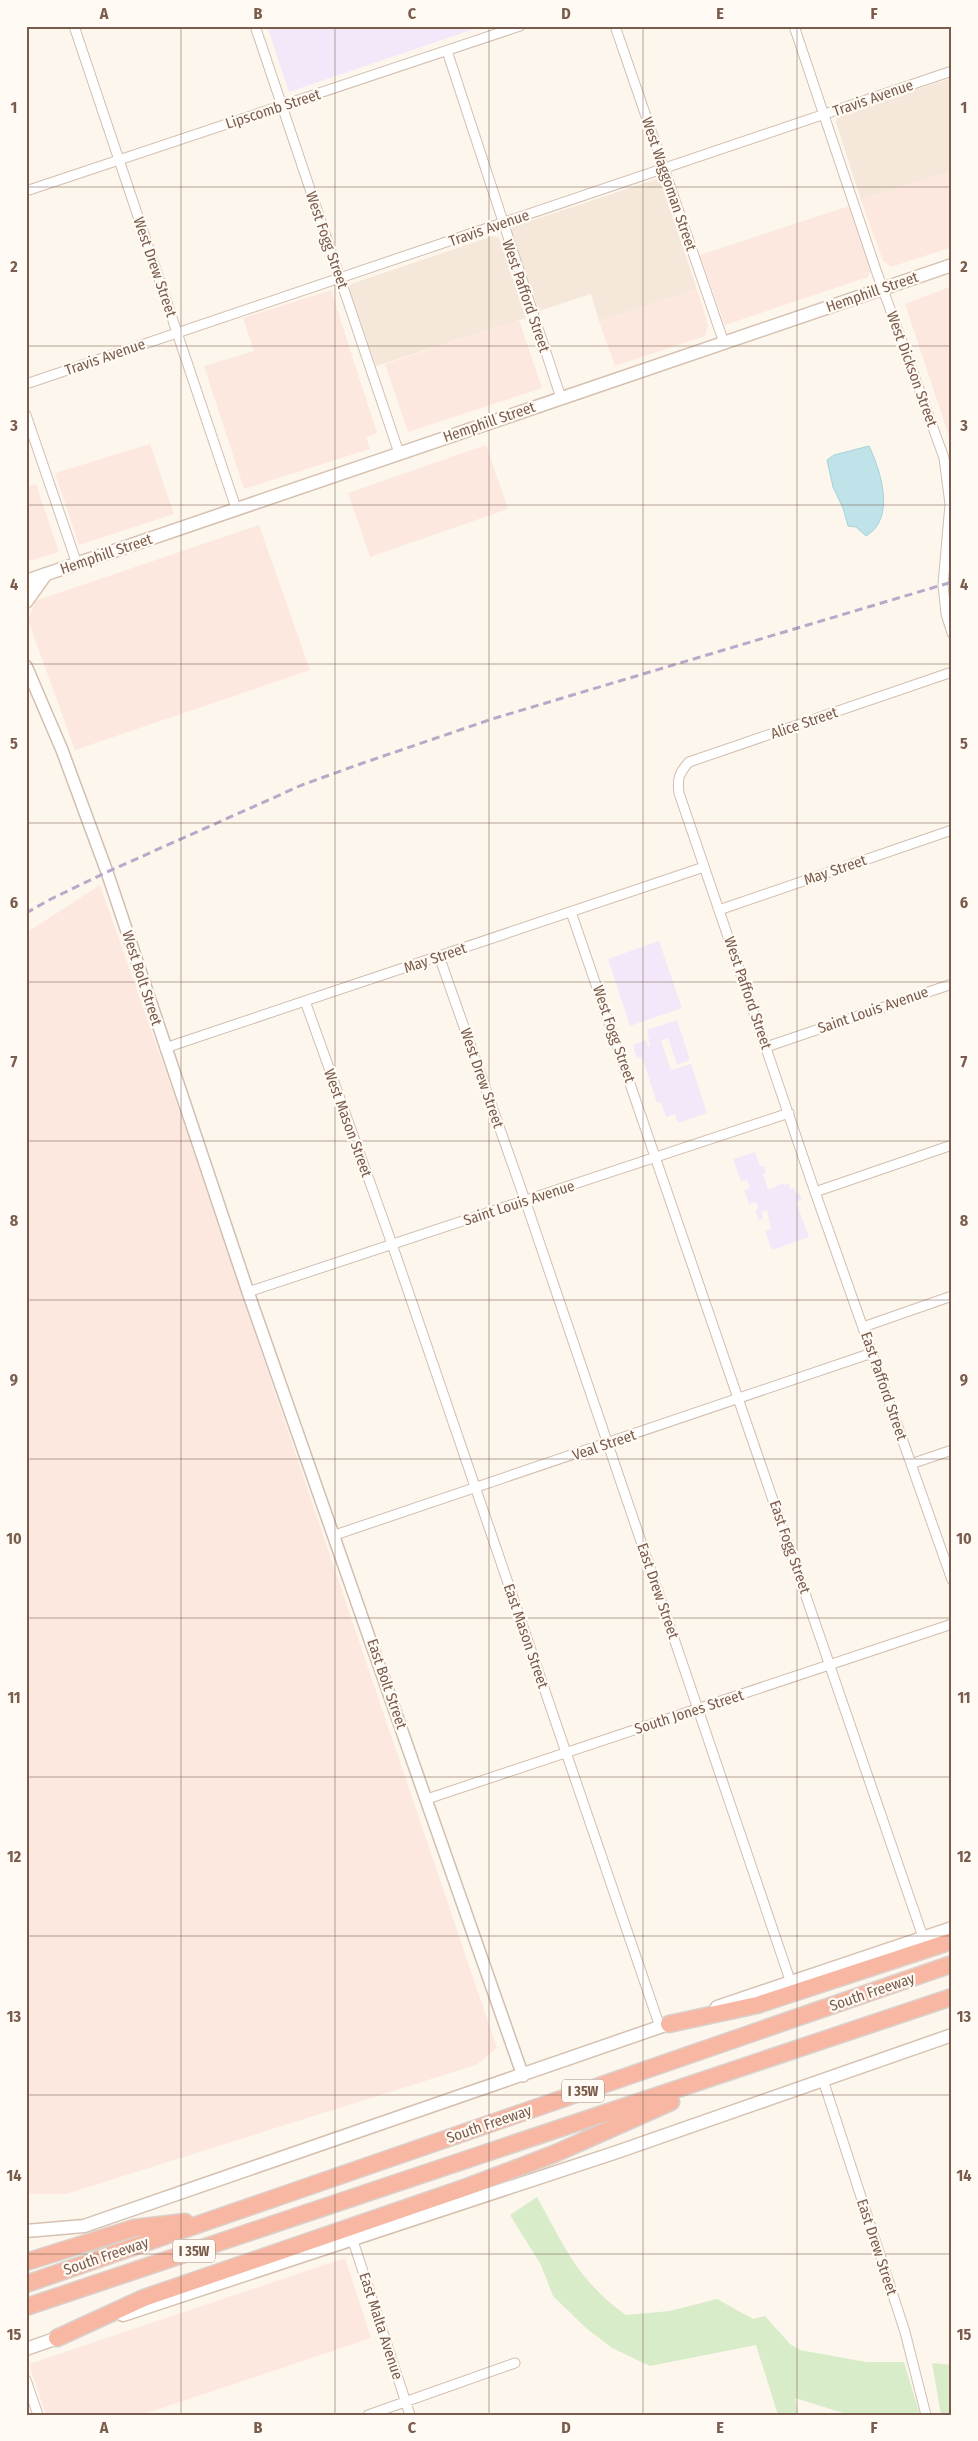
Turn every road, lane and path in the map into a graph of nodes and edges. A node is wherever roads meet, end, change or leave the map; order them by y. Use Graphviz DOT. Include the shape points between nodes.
graph roads {
  1 [pos="74,26"];
  2 [pos="255,26"];
  3 [pos="520,26"];
  4 [pos="615,26"];
  5 [pos="794,26"];
  6 [pos="447,51"];
  7 [pos="952,71"];
  8 [pos="282,106"];
  9 [pos="824,114"];
  10 [pos="119,160"];
  11 [pos="664,168"];
  12 [pos="26,191"];
  13 [pos="502,223"];
  14 [pos="952,265"];
  15 [pos="340,278"];
  16 [pos="883,288"];
  17 [pos="178,333"];
  18 [pos="724,343"];
  19 [pos="26,384"];
  20 [pos="561,398"];
  21 [pos="26,415"];
  22 [pos="399,453"];
  23 [pos="948,456"];
  24 [pos="951,504"];
  25 [pos="236,508"];
  26 [pos="77,564"];
  27 [pos="46,574"];
  28 [pos="26,581"];
  29 [pos="26,602"];
  30 [pos="952,633"];
  31 [pos="26,666"];
  32 [pos="952,672"];
  33 [pos="679,793"];
  34 [pos="952,830"];
  35 [pos="704,867"];
  36 [pos="719,910"];
  37 [pos="571,912"];
  38 [pos="439,956"];
  39 [pos="952,984"];
  40 [pos="305,1002"];
  41 [pos="766,1047"];
  42 [pos="165,1048"];
  43 [pos="789,1113"];
  44 [pos="952,1145"];
  45 [pos="657,1157"];
  46 [pos="816,1192"];
  47 [pos="526,1200"];
  48 [pos="392,1244"];
  49 [pos="248,1292"];
  50 [pos="952,1296"];
  51 [pos="863,1328"];
  52 [pos="872,1353"];
  53 [pos="739,1398"];
  54 [pos="608,1444"];
  55 [pos="952,1450"];
  56 [pos="911,1464"];
  57 [pos="476,1488"];
  58 [pos="335,1535"];
  59 [pos="952,1580"];
  60 [pos="952,1624"];
  61 [pos="830,1665"];
  62 [pos="698,1709"];
  63 [pos="566,1753"];
  64 [pos="427,1799"];
  65 [pos="952,1928"];
  66 [pos="922,1937"];
  67 [pos="952,1941"];
  68 [pos="952,1964"];
  69 [pos="791,1983"];
  70 [pos="952,1999"];
  71 [pos="664,2025"];
  72 [pos="952,2036"];
  73 [pos="763,2061"];
  74 [pos="523,2076"];
  75 [pos="824,2080"];
  76 [pos="214,2219"];
  77 [pos="26,2231"];
  78 [pos="352,2238"];
  79 [pos="26,2262"];
  80 [pos="26,2284"];
  81 [pos="26,2307"];
  82 [pos="57,2338"];
  83 [pos="26,2349"];
  84 [pos="515,2363"];
  85 [pos="26,2380"];
  86 [pos="406,2402"];
  87 [pos="38,2415"];
  88 [pos="368,2415"];
  89 [pos="410,2415"];
  90 [pos="926,2415"];
  1 -- 10 [label="street, West Drew Street"];
  2 -- 8 [label="street, West Fogg Street"];
  3 -- 6 [label="street, Lipscomb Street"];
  4 -- 11 [label="street, West Waggoman Street"];
  5 -- 9 [label="street, West Dickson Street"];
  6 -- 8 [label="street, Lipscomb Street"];
  6 -- 13 [label="street, West Pafford Street"];
  7 -- 9 [label="street, Travis Avenue"];
  8 -- 10 [label="street, Lipscomb Street"];
  8 -- 15 [label="street, West Fogg Street"];
  9 -- 11 [label="street, Travis Avenue"];
  9 -- 16 [label="street, West Dickson Street"];
  10 -- 12 [label="street, Lipscomb Street"];
  10 -- 17 [label="street, West Drew Street"];
  11 -- 13 [label="street, Travis Avenue"];
  11 -- 18 [label="street, West Waggoman Street"];
  13 -- 15 [label="street, Travis Avenue"];
  13 -- 20 [label="street, West Pafford Street"];
  14 -- 16 [label="main road, Hemphill Street"];
  15 -- 17 [label="street, Travis Avenue"];
  15 -- 22 [label="street, West Fogg Street"];
  16 -- 18 [label="main road, Hemphill Street"];
  16 -- 23 [label="street, West Dickson Street"];
  17 -- 19 [label="street, Travis Avenue"];
  17 -- 25 [label="street, West Drew Street"];
  18 -- 20 [label="main road, Hemphill Street"];
  20 -- 22 [label="main road, Hemphill Street"];
  21 -- 26 [label="street"];
  22 -- 25 [label="main road, Hemphill Street"];
  23 -- 24 [label="street, West Dickson Street"];
  24 -- 30 [label="street, West Dickson Street" via="942,585"];
  25 -- 26 [label="main road, Hemphill Street"];
  26 -- 27 [label="main road, Hemphill Street"];
  27 -- 28 [label="main road, Hemphill Street"];
  27 -- 29 [label="main road"];
  31 -- 42 [label="street, West Bolt Street" via="62,750 107,872"];
  32 -- 33 [label="street, Alice Street" via="690,762 677,780"];
  33 -- 35 [label="street, West Pafford Street"];
  34 -- 36 [label="street, May Street"];
  35 -- 36 [label="street, West Pafford Street"];
  35 -- 37 [label="street, May Street"];
  36 -- 41 [label="street, West Pafford Street"];
  37 -- 38 [label="street, May Street"];
  37 -- 45 [label="street, West Fogg Street"];
  38 -- 40 [label="street, May Street"];
  38 -- 47 [label="street, West Drew Street"];
  39 -- 41 [label="street, Saint Louis Avenue"];
  40 -- 42 [label="street, May Street"];
  40 -- 48 [label="street, West Mason Street"];
  41 -- 43 [label="street, West Pafford Street"];
  42 -- 49 [label="street, West Bolt Street"];
  43 -- 45 [label="street, Saint Louis Avenue"];
  43 -- 46 [label="street, West Pafford Street"];
  44 -- 46 [label="street"];
  45 -- 47 [label="street, Saint Louis Avenue"];
  45 -- 53 [label="street, East Fogg Street"];
  46 -- 51 [label="street, East Pafford Street"];
  47 -- 48 [label="street, Saint Louis Avenue"];
  47 -- 54 [label="street, East Drew Street"];
  48 -- 49 [label="street, Saint Louis Avenue"];
  48 -- 57 [label="street, East Mason Street"];
  49 -- 58 [label="street, East Bolt Street"];
  50 -- 51 [label="street"];
  51 -- 52 [label="street, East Pafford Street"];
  52 -- 53 [label="street, Veal Street"];
  52 -- 56 [label="street, East Pafford Street"];
  53 -- 54 [label="street, Veal Street"];
  53 -- 61 [label="street, East Fogg Street"];
  54 -- 57 [label="street, Veal Street"];
  54 -- 62 [label="street, East Drew Street"];
  55 -- 56 [label="street"];
  56 -- 59 [label="street, East Pafford Street"];
  57 -- 58 [label="street, Veal Street"];
  57 -- 63 [label="street, East Mason Street"];
  58 -- 64 [label="street, East Bolt Street"];
  60 -- 61 [label="street, South Jones Street"];
  61 -- 62 [label="street, South Jones Street"];
  61 -- 66 [label="street, East Fogg Street"];
  62 -- 63 [label="street, South Jones Street"];
  62 -- 69 [label="street, East Drew Street"];
  63 -- 64 [label="street, South Jones Street"];
  63 -- 71 [label="street, East Mason Street"];
  64 -- 74 [label="street, East Bolt Street"];
  65 -- 66 [label="main road"];
  66 -- 69 [label="main road"];
  67 -- 71 [label="highway" via="757,2005"];
  68 -- 76 [label="highway, South Freeway / I 35W"];
  69 -- 71 [label="main road"];
  70 -- 73 [label="highway, South Freeway / I 35W"];
  71 -- 74 [label="main road"];
  72 -- 75 [label="main road"];
  73 -- 81 [label="highway, South Freeway / I 35W"];
  73 -- 82 [label="highway" via="545,2157 144,2298"];
  74 -- 77 [label="main road" via="84,2226"];
  75 -- 78 [label="main road" via="617,2152"];
  75 -- 90 [label="street, East Drew Street" via="905,2332"];
  76 -- 79 [label="highway" via="134,2228"];
  76 -- 80 [label="highway, South Freeway / I 35W"];
  78 -- 82 [label="main road"];
  78 -- 86 [label="street, East Malta Avenue"];
  82 -- 83 [label="main road"];
  84 -- 86 [label="street"];
  85 -- 87 [label="street"];
  86 -- 88 [label="street"];
  86 -- 89 [label="street, East Malta Avenue"];
}
